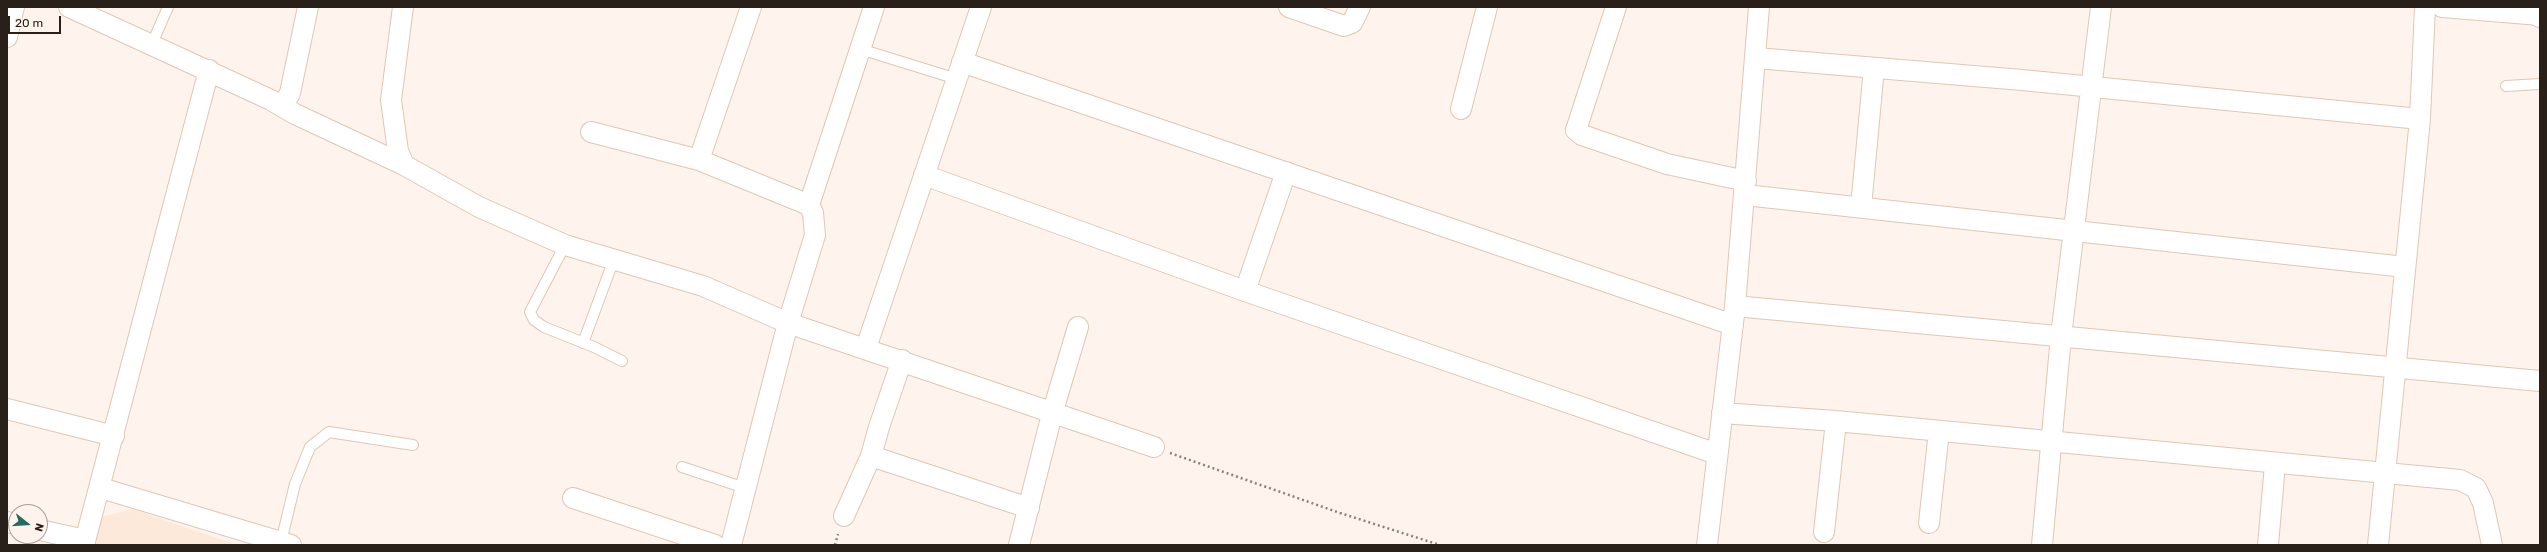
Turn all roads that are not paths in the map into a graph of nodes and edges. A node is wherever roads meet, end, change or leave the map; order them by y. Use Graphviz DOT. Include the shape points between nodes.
graph roads {
  1 [pos="14,7"];
  2 [pos="69,7"];
  3 [pos="168,7"];
  4 [pos="308,7"];
  5 [pos="403,7"];
  6 [pos="751,7"];
  7 [pos="874,7"];
  8 [pos="981,7"];
  9 [pos="1289,7"];
  10 [pos="1360,7"];
  11 [pos="1487,7"];
  12 [pos="1616,7"];
  13 [pos="1759,7"];
  14 [pos="2101,7"];
  15 [pos="2425,7"];
  16 [pos="2442,7"];
  17 [pos="2538,7"];
  18 [pos="2540,16"];
  19 [pos="7,37"];
  20 [pos="152,46"];
  21 [pos="860,49"];
  22 [pos="1756,58"];
  23 [pos="1874,68"];
  24 [pos="209,70"];
  25 [pos="959,70"];
  26 [pos="2540,84"];
  27 [pos="2092,86"];
  28 [pos="2506,86"];
  29 [pos="283,106"];
  30 [pos="1461,109"];
  31 [pos="2420,120"];
  32 [pos="591,132"];
  33 [pos="699,160"];
  34 [pos="404,165"];
  35 [pos="1286,172"];
  36 [pos="924,175"];
  37 [pos="1745,188"];
  38 [pos="810,206"];
  39 [pos="1861,207"];
  40 [pos="2074,229"];
  41 [pos="565,245"];
  42 [pos="614,259"];
  43 [pos="2405,267"];
  44 [pos="1245,291"];
  45 [pos="1734,315"];
  46 [pos="788,323"];
  47 [pos="1078,327"];
  48 [pos="2061,336"];
  49 [pos="583,343"];
  50 [pos="866,348"];
  51 [pos="902,360"];
  52 [pos="622,361"];
  53 [pos="2397,367"];
  54 [pos="2540,381"];
  55 [pos="7,409"];
  56 [pos="1722,413"];
  57 [pos="1052,414"];
  58 [pos="1836,421"];
  59 [pos="1938,431"];
  60 [pos="114,436"];
  61 [pos="2051,442"];
  62 [pos="413,445"];
  63 [pos="1154,447"];
  64 [pos="1717,454"];
  65 [pos="871,456"];
  66 [pos="2275,464"];
  67 [pos="682,467"];
  68 [pos="2385,474"];
  69 [pos="101,488"];
  70 [pos="745,488"];
  71 [pos="573,498"];
  72 [pos="1029,508"];
  73 [pos="844,516"];
  74 [pos="1929,522"];
  75 [pos="48,532"];
  76 [pos="1824,532"];
  77 [pos="85,543"];
  78 [pos="286,544"];
  79 [pos="715,545"];
  80 [pos="731,545"];
  81 [pos="1019,545"];
  82 [pos="1708,545"];
  83 [pos="2042,545"];
  84 [pos="2268,545"];
  85 [pos="2378,545"];
  86 [pos="2492,545"];
  1 -- 19 [label="street"];
  2 -- 20 [label="street"];
  3 -- 20 [label="lane"];
  4 -- 29 [label="street" via="290,93"];
  5 -- 34 [label="street" via="391,100 398,151"];
  6 -- 33 [label="street"];
  7 -- 21 [label="street"];
  8 -- 25 [label="street"];
  9 -- 10 [label="street" via="1344,26 1352,23"];
  11 -- 30 [label="street"];
  12 -- 37 [label="street" via="1576,130 1582,135"];
  13 -- 22 [label="street"];
  14 -- 27 [label="street"];
  15 -- 31 [label="street"];
  16 -- 18 [label="street"];
  17 -- 18 [label="main road"];
  20 -- 24 [label="street"];
  21 -- 25 [label="lane"];
  21 -- 38 [label="street"];
  22 -- 23 [label="street"];
  22 -- 37 [label="street"];
  23 -- 27 [label="street"];
  23 -- 39 [label="street"];
  24 -- 29 [label="street"];
  24 -- 60 [label="street"];
  25 -- 35 [label="street"];
  25 -- 36 [label="street"];
  26 -- 28 [label="lane"];
  27 -- 31 [label="street"];
  27 -- 40 [label="street"];
  29 -- 34 [label="street"];
  31 -- 43 [label="street"];
  32 -- 33 [label="street"];
  33 -- 38 [label="street"];
  34 -- 41 [label="street" via="479,207"];
  35 -- 44 [label="street"];
  35 -- 45 [label="street"];
  36 -- 44 [label="street"];
  36 -- 50 [label="street"];
  37 -- 39 [label="street"];
  37 -- 45 [label="street"];
  38 -- 46 [label="street" via="815,222 815,235"];
  39 -- 40 [label="street"];
  40 -- 43 [label="street"];
  40 -- 48 [label="street"];
  41 -- 42 [label="street"];
  41 -- 49 [label="lane" via="530,312 534,320 544,328"];
  42 -- 46 [label="street" via="702,286"];
  42 -- 49 [label="lane"];
  43 -- 53 [label="street"];
  44 -- 64 [label="street"];
  45 -- 48 [label="street"];
  45 -- 56 [label="street"];
  46 -- 50 [label="street"];
  46 -- 70 [label="street"];
  47 -- 57 [label="street"];
  48 -- 53 [label="street"];
  48 -- 61 [label="street"];
  49 -- 52 [label="lane"];
  50 -- 51 [label="street"];
  51 -- 57 [label="street"];
  51 -- 65 [label="street" via="878,427"];
  53 -- 54 [label="street"];
  53 -- 68 [label="street"];
  55 -- 60 [label="street"];
  56 -- 58 [label="street"];
  56 -- 64 [label="street"];
  57 -- 63 [label="street"];
  57 -- 72 [label="street"];
  58 -- 59 [label="street"];
  58 -- 76 [label="street"];
  59 -- 61 [label="street"];
  59 -- 74 [label="street"];
  60 -- 69 [label="street"];
  61 -- 66 [label="street"];
  61 -- 83 [label="street"];
  62 -- 78 [label="lane" via="329,432 310,447 295,484"];
  64 -- 82 [label="street"];
  65 -- 72 [label="street"];
  65 -- 73 [label="street"];
  66 -- 68 [label="street"];
  66 -- 84 [label="street"];
  67 -- 70 [label="lane"];
  68 -- 85 [label="street"];
  68 -- 86 [label="street" via="2460,480 2476,488 2483,504"];
  69 -- 77 [label="street"];
  69 -- 78 [label="street"];
  70 -- 80 [label="street"];
  71 -- 79 [label="street"];
  72 -- 81 [label="street"];
  75 -- 77 [label="street"];
}
